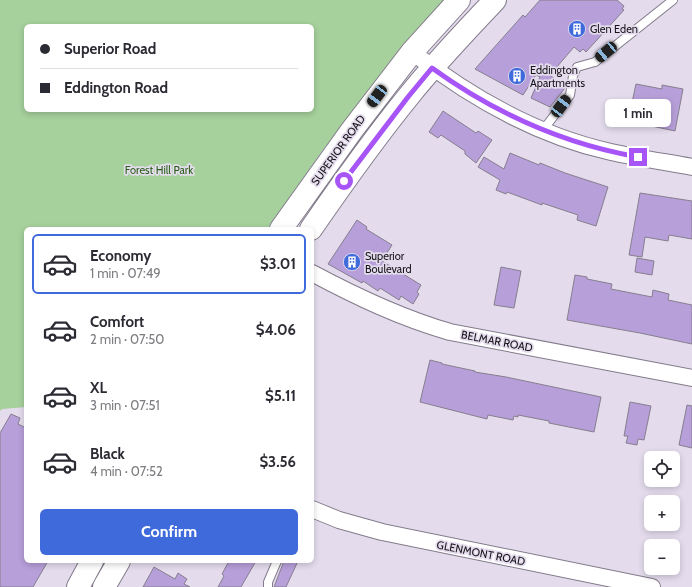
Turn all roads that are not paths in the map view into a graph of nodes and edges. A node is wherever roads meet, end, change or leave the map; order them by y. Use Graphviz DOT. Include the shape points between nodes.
graph roads {
  1 [pos="459,0"];
  2 [pos="495,0"];
  3 [pos="673,0"];
  4 [pos="412,52"];
  5 [pos="432,68"];
  6 [pos="543,130"];
  7 [pos="692,167"];
  8 [pos="282,227"];
  9 [pos="312,227"];
  10 [pos="314,274"];
  11 [pos="692,378"];
  12 [pos="314,510"];
  13 [pos="91,563"];
  14 [pos="118,563"];
  15 [pos="276,563"];
  16 [pos="80,586"];
  17 [pos="104,587"];
  18 [pos="268,587"];
  19 [pos="652,587"];
  1 -- 4 [label="main road, SUPERIOR ROAD"];
  2 -- 5 [label="main road"];
  3 -- 6 [label="lane" via="595,62 577,66 570,95"];
  4 -- 5 [label="street"];
  4 -- 8 [label="main road, SUPERIOR ROAD" via="347,136"];
  5 -- 6 [label="street" via="497,108"];
  5 -- 9 [label="main road" via="368,148"];
  6 -- 7 [label="street" via="611,152"];
  10 -- 11 [label="street, BELMAR ROAD" via="394,314 450,332"];
  12 -- 19 [label="street, GLENMONT ROAD" via="339,520 397,536"];
  13 -- 16 [label="main road"];
  14 -- 17 [label="main road"];
  15 -- 18 [label="lane"];
}
